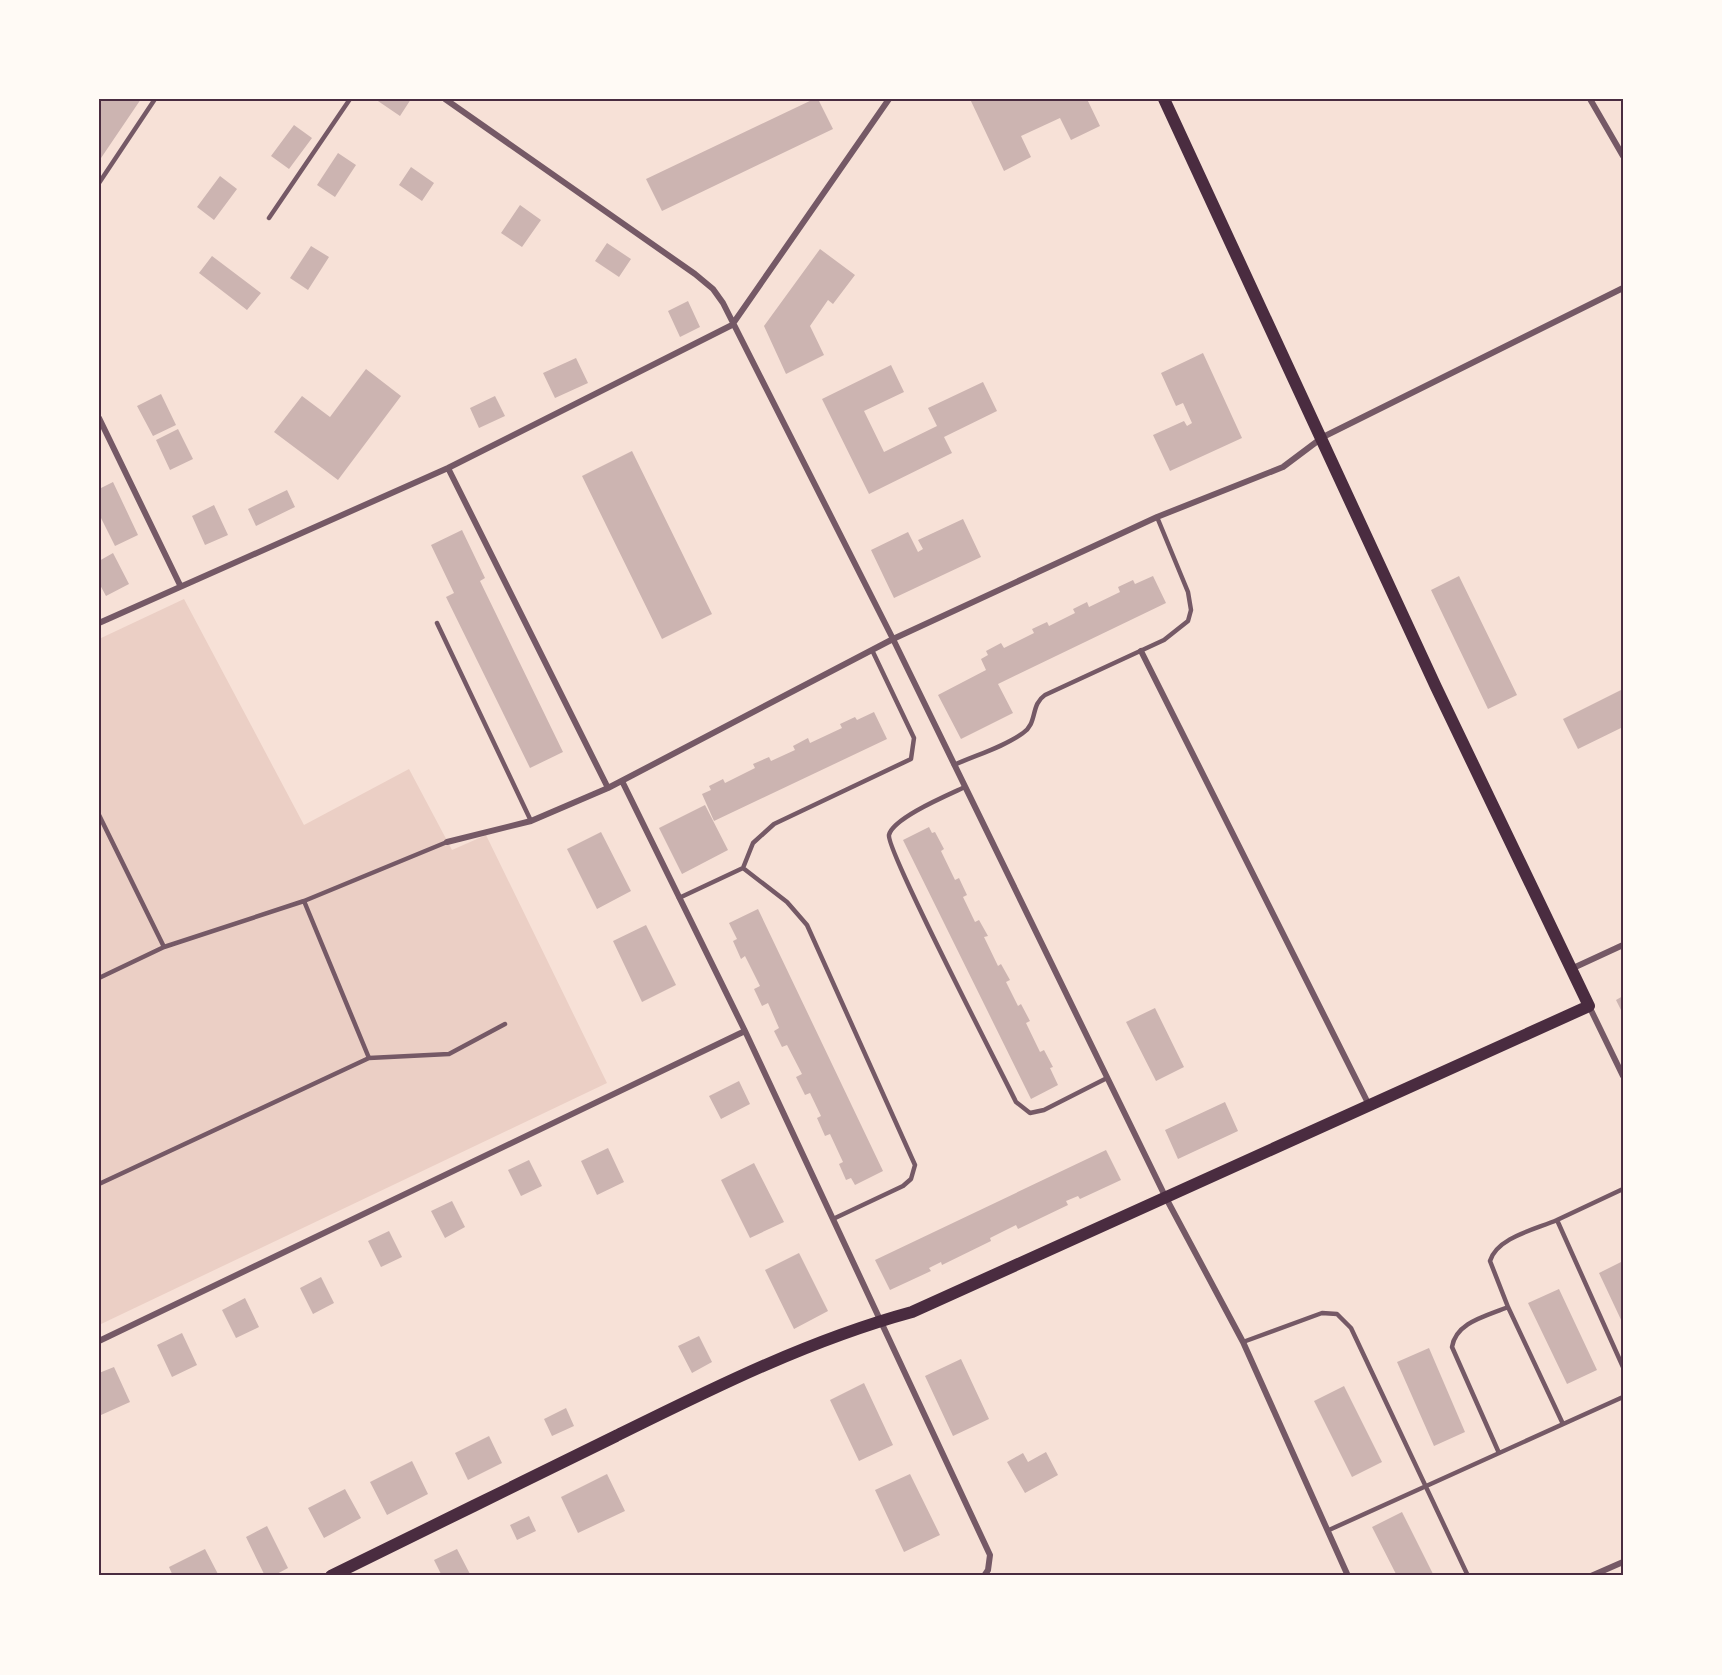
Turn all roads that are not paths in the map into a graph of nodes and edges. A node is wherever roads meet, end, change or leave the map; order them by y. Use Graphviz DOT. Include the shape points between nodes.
graph roads {
  1 [pos="155,99"];
  2 [pos="350,99"];
  3 [pos="445,99"];
  4 [pos="889,99"];
  5 [pos="1164,99"];
  6 [pos="1590,99"];
  7 [pos="1623,156"];
  8 [pos="99,183"];
  9 [pos="269,218"];
  10 [pos="1623,288"];
  11 [pos="732,325"];
  12 [pos="99,418"];
  13 [pos="1323,437"];
  14 [pos="448,468"];
  15 [pos="1157,517"];
  16 [pos="180,585"];
  17 [pos="99,623"];
  18 [pos="437,624"];
  19 [pos="893,639"];
  20 [pos="872,650"];
  21 [pos="1141,651"];
  22 [pos="954,765"];
  23 [pos="622,781"];
  24 [pos="965,787"];
  25 [pos="608,788"];
  26 [pos="99,815"];
  27 [pos="531,821"];
  28 [pos="447,842"];
  29 [pos="744,868"];
  30 [pos="679,898"];
  31 [pos="304,901"];
  32 [pos="1623,945"];
  33 [pos="164,947"];
  34 [pos="1571,969"];
  35 [pos="99,978"];
  36 [pos="1589,1006"];
  37 [pos="505,1024"];
  38 [pos="745,1031"];
  39 [pos="369,1058"];
  40 [pos="1623,1076"];
  41 [pos="1107,1078"];
  42 [pos="1369,1106"];
  43 [pos="99,1184"];
  44 [pos="1623,1189"];
  45 [pos="1166,1198"];
  46 [pos="833,1219"];
  47 [pos="1557,1220"];
  48 [pos="1508,1307"];
  49 [pos="880,1320"];
  50 [pos="99,1341"];
  51 [pos="1244,1342"];
  52 [pos="1623,1366"];
  53 [pos="1623,1397"];
  54 [pos="1563,1424"];
  55 [pos="1499,1453"];
  56 [pos="1425,1486"];
  57 [pos="1329,1530"];
  58 [pos="1623,1562"];
  59 [pos="331,1576"];
  60 [pos="984,1576"];
  61 [pos="1348,1576"];
  62 [pos="1468,1576"];
  63 [pos="1591,1576"];
  1 -- 8 [label="lane"];
  2 -- 9 [label="lane"];
  3 -- 11 [label="street" via="695,274 713,289"];
  4 -- 11 [label="street"];
  5 -- 13 [label="main road"];
  6 -- 7 [label="street"];
  10 -- 13 [label="street"];
  11 -- 14 [label="street"];
  11 -- 19 [label="street"];
  12 -- 16 [label="street"];
  13 -- 15 [label="street" via="1283,467"];
  13 -- 34 [label="main road" via="1436,687"];
  14 -- 16 [label="street"];
  14 -- 25 [label="street"];
  15 -- 19 [label="street"];
  15 -- 21 [label="lane" via="1188,592 1191,609 1188,621 1180,629"];
  16 -- 17 [label="street"];
  18 -- 27 [label="lane"];
  19 -- 20 [label="street"];
  19 -- 22 [label="street"];
  20 -- 23 [label="street"];
  20 -- 29 [label="lane" via="914,738 911,759 774,824 753,843"];
  21 -- 22 [label="lane" via="1045,695 1037,700 1033,722 1023,733"];
  21 -- 42 [label="street"];
  22 -- 24 [label="street"];
  23 -- 25 [label="street"];
  23 -- 30 [label="street"];
  24 -- 41 [label="street"];
  24 -- 41 [label="lane" via="899,822 890,833 890,844 917,903 1016,1102 1023,1109 1030,1113 1044,1110"];
  25 -- 27 [label="street"];
  26 -- 33 [label="lane"];
  27 -- 28 [label="street"];
  28 -- 31 [label="lane"];
  29 -- 30 [label="lane"];
  29 -- 46 [label="lane" via="787,902 807,925 915,1165 911,1179 903,1186"];
  30 -- 38 [label="street"];
  31 -- 33 [label="lane"];
  31 -- 39 [label="lane"];
  32 -- 34 [label="street"];
  33 -- 35 [label="lane"];
  34 -- 36 [label="main road"];
  36 -- 40 [label="street"];
  36 -- 42 [label="main road"];
  37 -- 39 [label="lane" via="449,1053"];
  38 -- 46 [label="street"];
  38 -- 50 [label="street"];
  39 -- 43 [label="lane"];
  41 -- 45 [label="street"];
  42 -- 45 [label="main road"];
  44 -- 47 [label="lane"];
  45 -- 49 [label="main road" via="912,1312"];
  45 -- 51 [label="street"];
  46 -- 49 [label="street"];
  47 -- 48 [label="lane" via="1505,1242 1492,1255 1491,1268"];
  47 -- 52 [label="lane"];
  48 -- 54 [label="lane"];
  48 -- 55 [label="lane" via="1465,1325 1452,1347"];
  49 -- 59 [label="main road" via="749,1372"];
  49 -- 60 [label="street" via="990,1555"];
  51 -- 56 [label="lane" via="1322,1312 1337,1314 1360,1344"];
  51 -- 57 [label="street"];
  53 -- 54 [label="lane"];
  54 -- 55 [label="lane"];
  55 -- 56 [label="lane"];
  56 -- 57 [label="lane"];
  56 -- 62 [label="lane"];
  57 -- 61 [label="street"];
  58 -- 63 [label="street"];
}
